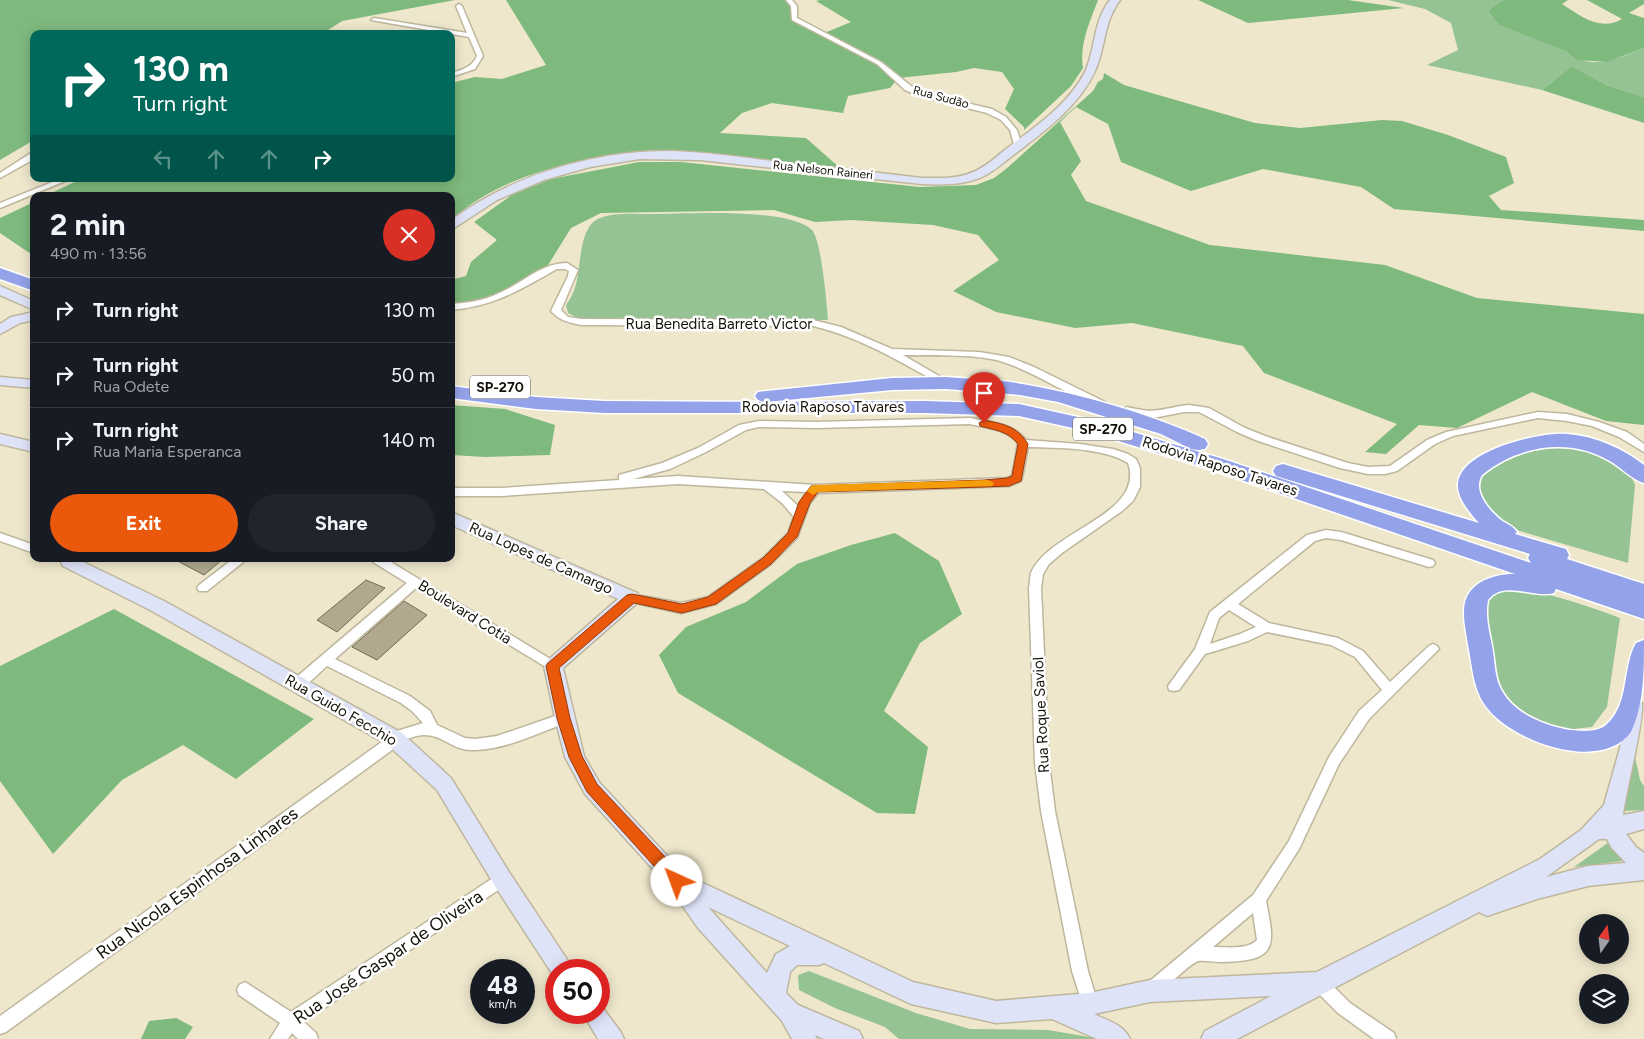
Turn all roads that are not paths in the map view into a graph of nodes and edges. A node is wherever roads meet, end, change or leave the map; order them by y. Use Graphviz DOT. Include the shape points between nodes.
graph roads {
  1 [pos="789,0"];
  2 [pos="1115,0"];
  3 [pos="459,6"];
  4 [pos="374,20"];
  5 [pos="435,30"];
  6 [pos="455,33"];
  7 [pos="472,36"];
  8 [pos="455,74"];
  9 [pos="1018,146"];
  10 [pos="30,157"];
  11 [pos="0,176"];
  12 [pos="59,182"];
  13 [pos="34,192"];
  14 [pos="30,194"];
  15 [pos="0,206"];
  16 [pos="455,223"];
  17 [pos="0,262"];
  18 [pos="30,272"];
  19 [pos="0,273"];
  20 [pos="30,284"];
  21 [pos="0,290"];
  22 [pos="28,303"];
  23 [pos="455,307"];
  24 [pos="30,317"];
  25 [pos="16,320"];
  26 [pos="0,330"];
  27 [pos="890,352"];
  28 [pos="455,380"];
  29 [pos="0,381"];
  30 [pos="946,383"];
  31 [pos="30,384"];
  32 [pos="455,393"];
  33 [pos="765,396"];
  34 [pos="0,439"];
  35 [pos="1023,444"];
  36 [pos="1198,444"];
  37 [pos="30,446"];
  38 [pos="1644,449"];
  39 [pos="1283,471"];
  40 [pos="1644,476"];
  41 [pos="606,484"];
  42 [pos="768,487"];
  43 [pos="815,488"];
  44 [pos="455,492"];
  45 [pos="800,517"];
  46 [pos="455,520"];
  47 [pos="0,537"];
  48 [pos="30,548"];
  49 [pos="1549,552"];
  50 [pos="72,562"];
  51 [pos="237,562"];
  52 [pos="381,562"];
  53 [pos="1429,563"];
  54 [pos="416,582"];
  55 [pos="1644,582"];
  56 [pos="203,588"];
  57 [pos="632,598"];
  58 [pos="1229,604"];
  59 [pos="1644,604"];
  60 [pos="1266,627"];
  61 [pos="1433,649"];
  62 [pos="1644,650"];
  63 [pos="1201,651"];
  64 [pos="326,660"];
  65 [pos="553,666"];
  66 [pos="298,684"];
  67 [pos="1174,686"];
  68 [pos="1638,689"];
  69 [pos="1390,691"];
  70 [pos="564,718"];
  71 [pos="432,729"];
  72 [pos="395,739"];
  73 [pos="1613,818"];
  74 [pos="1644,820"];
  75 [pos="1644,865"];
  76 [pos="1644,871"];
  77 [pos="502,879"];
  78 [pos="677,881"];
  79 [pos="1258,900"];
  80 [pos="1442,921"];
  81 [pos="829,954"];
  82 [pos="1192,954"];
  83 [pos="556,959"];
  84 [pos="1319,983"];
  85 [pos="245,990"];
  86 [pos="1150,991"];
  87 [pos="774,997"];
  88 [pos="1090,1004"];
  89 [pos="1052,1008"];
  90 [pos="790,1013"];
  91 [pos="291,1021"];
  92 [pos="601,1024"];
  93 [pos="0,1026"];
  94 [pos="278,1039"];
  95 [pos="310,1039"];
  96 [pos="612,1039"];
  97 [pos="806,1039"];
  98 [pos="852,1039"];
  99 [pos="1118,1039"];
  100 [pos="1212,1039"];
  101 [pos="1388,1039"];
  1 -- 9 [label="street, Rua Sudão" via="794,6 794,19 880,64 906,87 920,94 975,106 1006,121 1017,133"];
  2 -- 9 [label="main road, Rua Nelson Raineri" via="1103,21 1090,71 1078,91 1059,112"];
  3 -- 7 [label="street"];
  4 -- 5 [label="street"];
  6 -- 7 [label="street"];
  7 -- 8 [label="street" via="480,56 478,63"];
  9 -- 16 [label="main road, Rua Nelson Raineri" via="979,174 945,182 690,155 640,156 576,168 526,182 482,203"];
  10 -- 11 [label="street"];
  12 -- 13 [label="street"];
  14 -- 15 [label="street"];
  17 -- 18 [label="highway"];
  19 -- 20 [label="highway"];
  21 -- 22 [label="main road"];
  22 -- 25 [label="main road"];
  23 -- 27 [label="street, Rua Benedita Barreto Victor" via="474,305 501,296 555,266 567,266 574,270 571,284 556,311 565,319 606,323 813,323 838,329"];
  24 -- 25 [label="main road"];
  25 -- 26 [label="main road"];
  27 -- 30 [label="street"];
  27 -- 38 [label="street, Rua Benedita Barreto Victor" via="1006,359 1086,398 1140,414 1156,415 1190,407 1201,409 1263,439 1374,471 1390,471 1409,461 1430,442 1461,431 1541,415 1609,429 1626,435"];
  28 -- 33 [label="highway, Rodovia Raposo Tavares / SP-270" via="550,392"];
  29 -- 31 [label="main road"];
  30 -- 33 [label="highway" via="892,384"];
  30 -- 36 [label="highway" via="1061,396 1168,430"];
  32 -- 59 [label="highway, Rodovia Raposo Tavares / SP-270" via="536,403 604,407 924,406 1018,410 1089,425 1207,461"];
  33 -- 36 [label="highway, Rodovia Raposo Tavares / SP-270" via="1008,399 1106,417"];
  34 -- 37 [label="main road"];
  35 -- 41 [label="street" via="1015,433 970,421 816,426 759,424 743,427 666,466"];
  35 -- 43 [label="street" via="1017,478 1009,482"];
  35 -- 88 [label="street, Rua Roque Saviol" via="1102,451 1126,457 1135,467 1135,488 1124,503 1050,556 1037,573 1035,588 1042,764 1048,811 1080,971"];
  36 -- 39 [label="highway, Rodovia Raposo Tavares / SP-270"];
  39 -- 49 [label="highway"];
  39 -- 59 [label="highway, Rodovia Raposo Tavares / SP-270"];
  40 -- 49 [label="highway" via="1626,460 1596,446 1566,440 1547,440 1520,448 1478,467 1469,478 1469,488 1471,497 1486,518 1501,530"];
  41 -- 42 [label="street" via="678,480"];
  41 -- 44 [label="street"];
  42 -- 43 [label="street"];
  42 -- 45 [label="street" via="792,504"];
  43 -- 45 [label="street"];
  45 -- 57 [label="street" via="793,534 767,561 712,601 682,608"];
  46 -- 57 [label="main road, Rua Lopes de Camargo"];
  47 -- 48 [label="street"];
  49 -- 55 [label="highway"];
  50 -- 66 [label="main road, Rua Guido Fecchio"];
  51 -- 56 [label="street"];
  52 -- 54 [label="street, Boulevard Cotia"];
  53 -- 58 [label="street" via="1326,534 1311,538"];
  54 -- 64 [label="street"];
  54 -- 65 [label="street, Boulevard Cotia"];
  57 -- 65 [label="main road"];
  58 -- 60 [label="street"];
  58 -- 63 [label="street" via="1214,615"];
  59 -- 68 [label="highway" via="1521,582 1501,582 1487,588 1477,599 1476,618 1486,682 1496,702 1521,723 1553,737 1587,742 1607,737 1621,727"];
  60 -- 63 [label="street" via="1244,638"];
  60 -- 69 [label="street" via="1334,641 1359,654"];
  61 -- 69 [label="street"];
  62 -- 68 [label="highway"];
  63 -- 67 [label="street"];
  64 -- 66 [label="street"];
  64 -- 71 [label="street" via="419,710 427,717"];
  65 -- 70 [label="main road"];
  66 -- 72 [label="main road, Rua Guido Fecchio"];
  68 -- 73 [label="main road" via="1629,751"];
  69 -- 79 [label="street" via="1364,715 1334,761 1294,845"];
  70 -- 71 [label="street" via="476,745 458,742"];
  70 -- 78 [label="main road" via="575,757 592,788"];
  71 -- 72 [label="street, Rua Nicola Espinhosa Linhares" via="413,731"];
  72 -- 77 [label="main road, Rua Guido Fecchio" via="444,784"];
  72 -- 93 [label="street, Rua Nicola Espinhosa Linhares"];
  73 -- 74 [label="main road"];
  73 -- 75 [label="main road" via="1618,840 1630,856"];
  73 -- 80 [label="main road" via="1546,866"];
  76 -- 80 [label="main road" via="1571,880"];
  77 -- 83 [label="main road, Rua Guido Fecchio"];
  77 -- 91 [label="street, Rua José Gaspar de Oliveira"];
  78 -- 81 [label="main road"];
  78 -- 87 [label="main road" via="706,921"];
  79 -- 82 [label="street"];
  79 -- 82 [label="street" via="1264,936 1264,944 1258,949 1249,953"];
  80 -- 84 [label="main road"];
  81 -- 87 [label="main road" via="801,952 785,959 778,973"];
  81 -- 89 [label="main road" via="911,993 996,1012"];
  82 -- 86 [label="street"];
  84 -- 86 [label="main road"];
  84 -- 100 [label="main road"];
  84 -- 101 [label="street" via="1344,1008"];
  85 -- 91 [label="street"];
  86 -- 88 [label="main road"];
  87 -- 90 [label="main road"];
  88 -- 89 [label="main road"];
  89 -- 99 [label="main road"];
  90 -- 97 [label="main road"];
  90 -- 98 [label="main road"];
  91 -- 94 [label="street, Rua José Gaspar de Oliveira"];
  91 -- 95 [label="street"];
  92 -- 96 [label="main road"];
}
